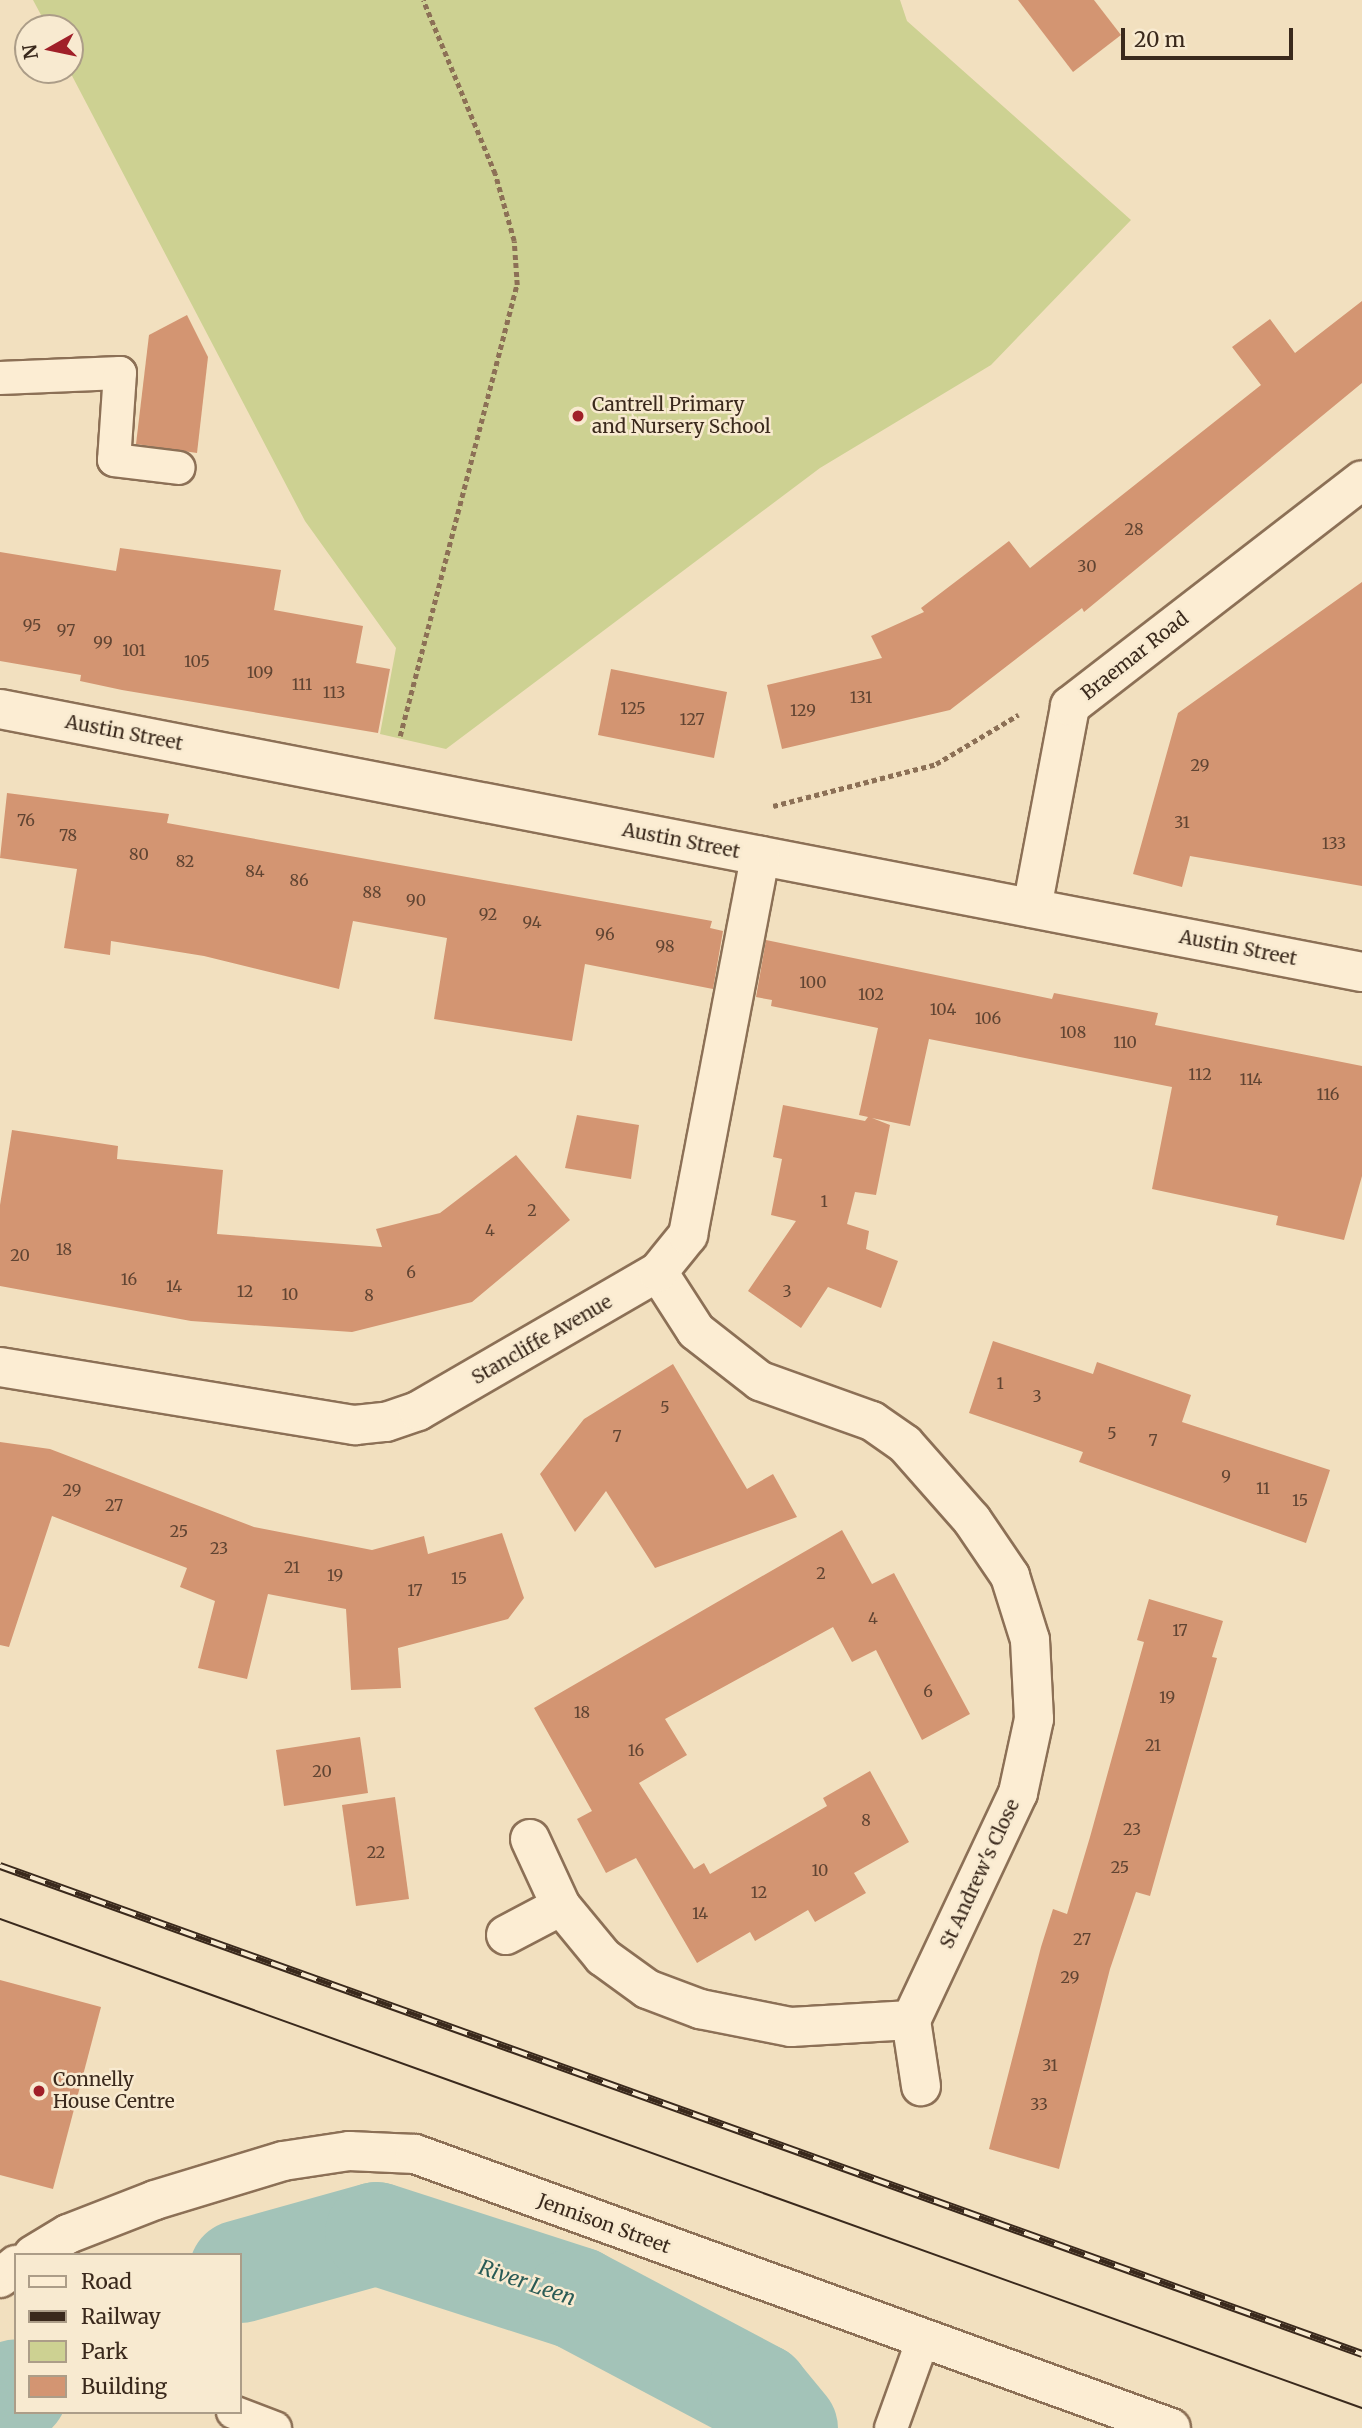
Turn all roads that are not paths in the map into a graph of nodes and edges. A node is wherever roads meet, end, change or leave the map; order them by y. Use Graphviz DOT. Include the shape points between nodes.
graph roads {
  1 [pos="0,378"];
  2 [pos="179,468"];
  3 [pos="1362,480"];
  4 [pos="0,709"];
  5 [pos="760,856"];
  6 [pos="1032,908"];
  7 [pos="1362,972"];
  8 [pos="658,1272"];
  9 [pos="0,1367"];
  10 [pos="530,1839"];
  11 [pos="561,1906"];
  12 [pos="506,1935"];
  13 [pos="911,2020"];
  14 [pos="922,2086"];
  15 [pos="37,2253"];
  16 [pos="14,2267"];
  17 [pos="0,2278"];
  18 [pos="922,2342"];
  19 [pos="238,2414"];
  20 [pos="275,2428"];
  21 [pos="891,2428"];
  22 [pos="1171,2428"];
  1 -- 2 [label="lane" via="120,373 114,460"];
  3 -- 6 [label="street, Braemar Road" via="1070,706"];
  4 -- 5 [label="street, Austin Street"];
  5 -- 6 [label="street, Austin Street"];
  5 -- 8 [label="street, Stancliffe Avenue" via="688,1235"];
  6 -- 7 [label="street, Austin Street"];
  8 -- 9 [label="street, Stancliffe Avenue" via="418,1411 386,1422 355,1425"];
  8 -- 13 [label="street, St Andrew's Close" via="696,1331 760,1381 872,1421 905,1444 972,1520 1010,1576 1030,1640 1034,1719 1018,1793"];
  10 -- 11 [label="street"];
  11 -- 12 [label="street"];
  11 -- 13 [label="street" via="603,1957 646,1989 700,2009 791,2027"];
  13 -- 14 [label="street"];
  15 -- 18 [label="street, Jennison Street" via="155,2200 283,2161 349,2151 415,2154"];
  16 -- 17 [label="street"];
  18 -- 21 [label="lane"];
  18 -- 22 [label="street, Jennison Street"];
  19 -- 20 [label="lane"];
}
